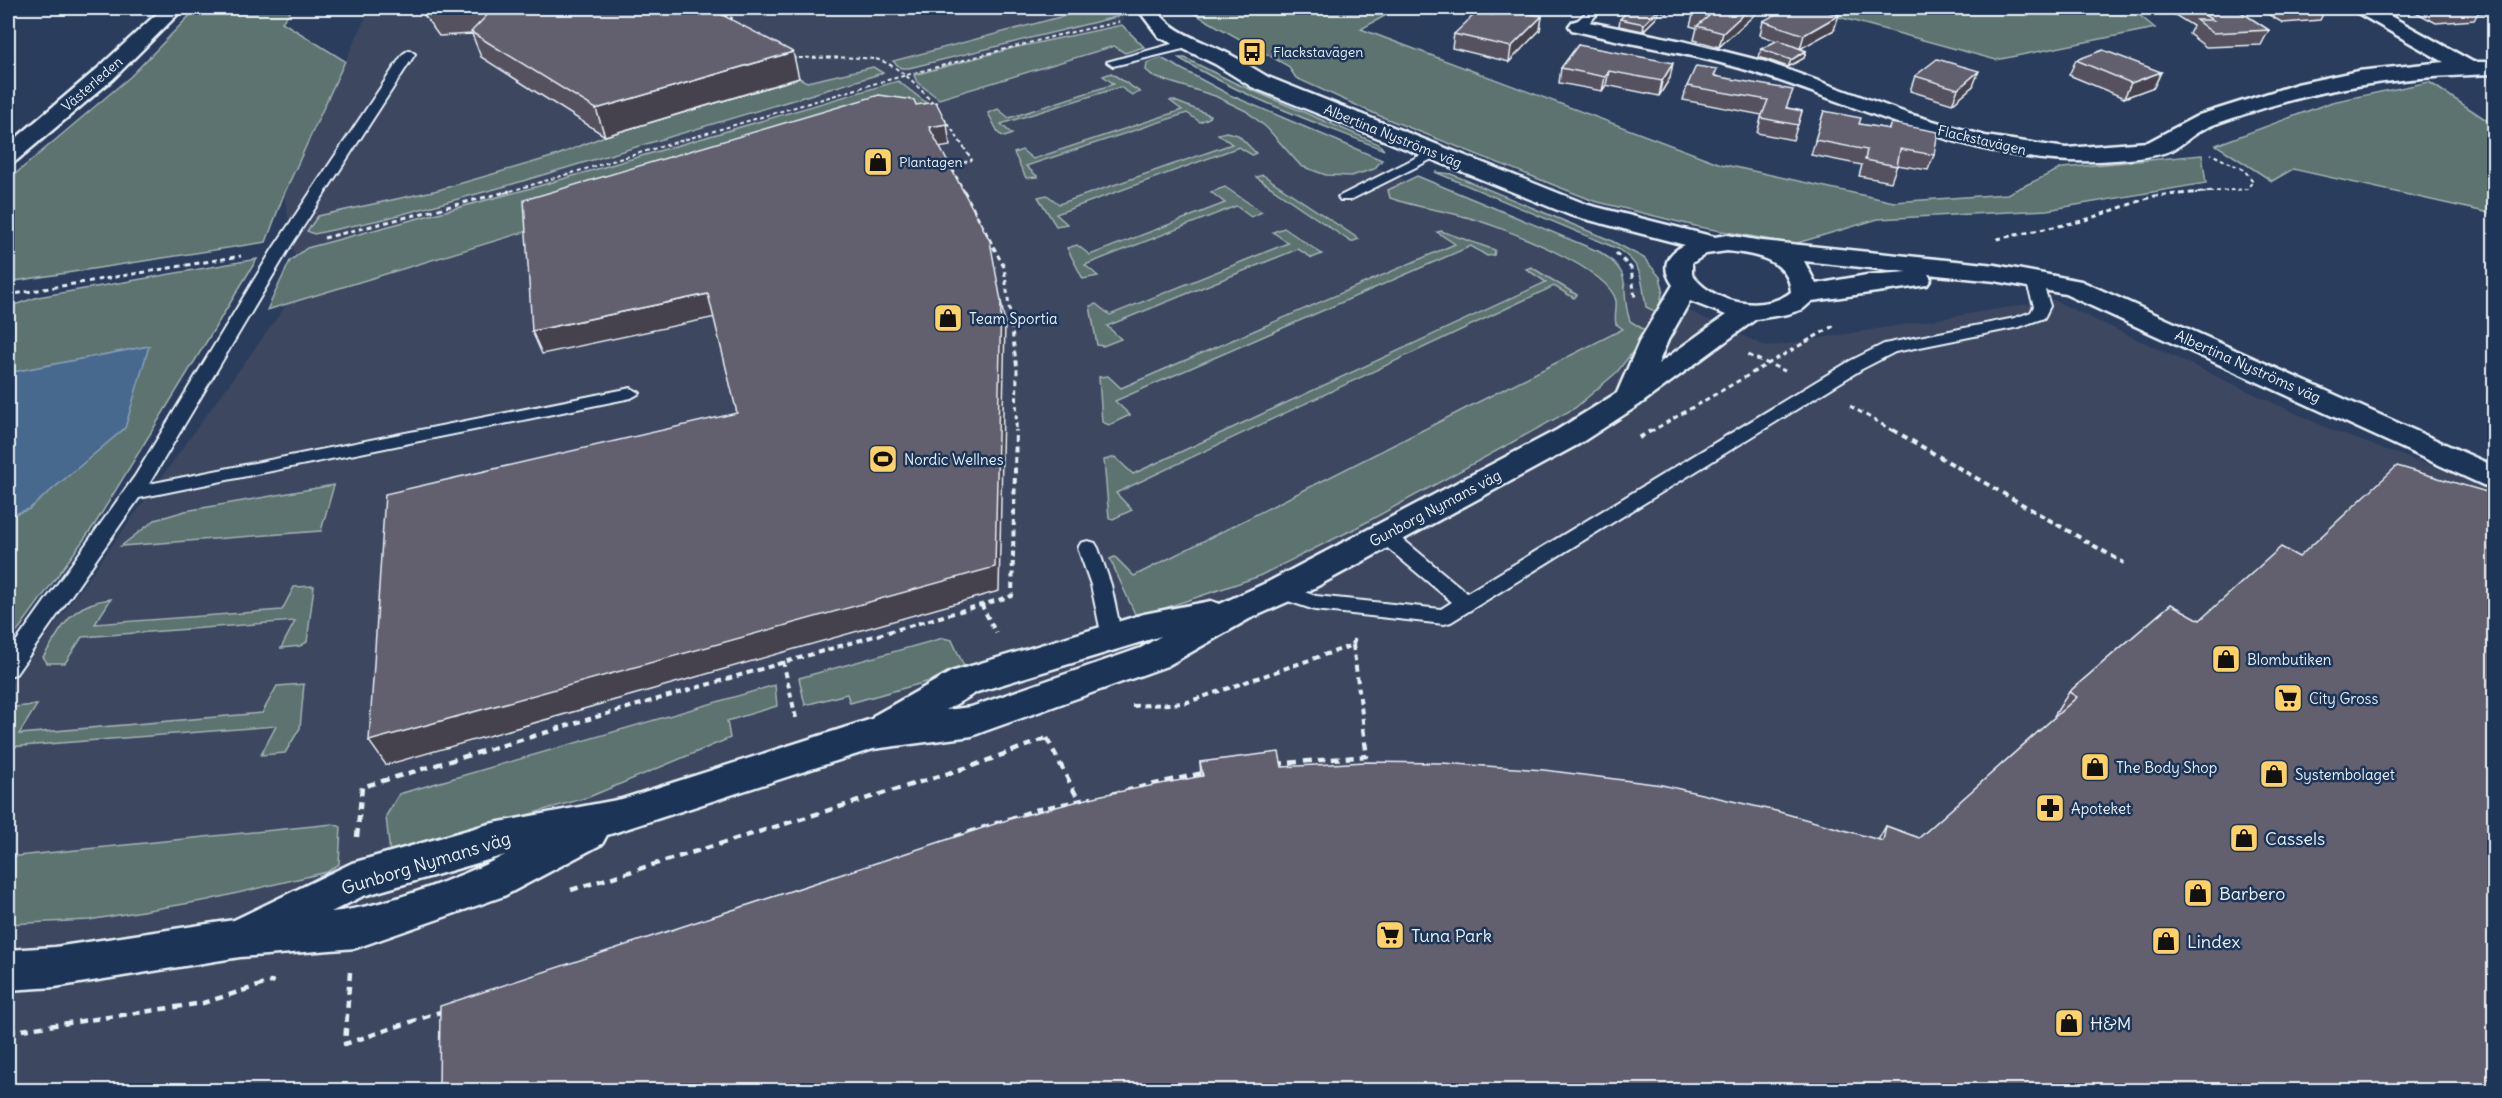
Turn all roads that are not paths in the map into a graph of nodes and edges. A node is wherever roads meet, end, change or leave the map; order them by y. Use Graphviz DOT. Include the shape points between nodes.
graph roads {
  1 [pos="174,8"];
  2 [pos="1146,8"];
  3 [pos="1167,8"];
  4 [pos="1598,8"];
  5 [pos="2363,8"];
  6 [pos="1579,26"];
  7 [pos="1183,45"];
  8 [pos="1211,53"];
  9 [pos="409,54"];
  10 [pos="1113,62"];
  11 [pos="2469,68"];
  12 [pos="2494,68"];
  13 [pos="1433,153"];
  14 [pos="8,156"];
  15 [pos="1345,197"];
  16 [pos="1579,210"];
  17 [pos="1712,244"];
  18 [pos="1762,249"];
  19 [pos="1995,273"];
  20 [pos="1682,275"];
  21 [pos="2033,278"];
  22 [pos="1804,294"];
  23 [pos="1749,311"];
  24 [pos="631,393"];
  25 [pos="1629,399"];
  26 [pos="2494,478"];
  27 [pos="133,493"];
  28 [pos="1385,535"];
  29 [pos="1088,548"];
  30 [pos="1280,591"];
  31 [pos="1466,603"];
  32 [pos="1237,610"];
  33 [pos="1112,637"];
  34 [pos="8,668"];
  35 [pos="873,734"];
  36 [pos="8,970"];
  1 -- 14 [label="street, Västerleden" via="105,74"];
  2 -- 7 [label="street, Albertina Nyströms väg" via="1170,37"];
  3 -- 8 [label="street, Albertina Nyströms väg" via="1195,31"];
  4 -- 6 [label="lane"];
  5 -- 11 [label="street"];
  6 -- 11 [label="street, Flackstavägen" via="1700,51 1782,74 1859,104 1997,146 2058,155 2109,154 2161,146 2196,124 2280,95 2336,82 2396,72"];
  7 -- 8 [label="street, Albertina Nyströms väg"];
  7 -- 10 [label="lane"];
  8 -- 13 [label="street, Albertina Nyströms väg" via="1260,82"];
  9 -- 27 [label="lane" via="282,247"];
  11 -- 12 [label="street, Flackstavägen"];
  13 -- 15 [label="lane"];
  13 -- 16 [label="street, Albertina Nyströms väg"];
  16 -- 17 [label="street, Albertina Nyströms väg"];
  16 -- 20 [label="street, Albertina Nyströms väg"];
  17 -- 18 [label="street, Albertina Nyströms väg"];
  17 -- 20 [label="street" via="1685,253"];
  18 -- 19 [label="street, Albertina Nyströms väg"];
  18 -- 22 [label="street" via="1794,265 1803,277"];
  19 -- 21 [label="street, Albertina Nyströms väg"];
  19 -- 22 [label="street, Albertina Nyströms väg" via="1867,283"];
  20 -- 23 [label="street, Albertina Nyströms väg" via="1713,302"];
  20 -- 25 [label="street"];
  21 -- 26 [label="street, Albertina Nyströms väg" via="2072,287"];
  21 -- 31 [label="lane" via="2042,306 2037,315 1890,348"];
  22 -- 23 [label="street" via="1779,309"];
  23 -- 25 [label="street, Gunborg Nymans väg"];
  24 -- 27 [label="lane"];
  25 -- 28 [label="street, Gunborg Nymans väg" via="1568,437"];
  27 -- 34 [label="lane"];
  28 -- 30 [label="street, Gunborg Nymans väg"];
  28 -- 31 [label="lane"];
  29 -- 33 [label="lane"];
  30 -- 31 [label="lane" via="1316,603 1444,617"];
  30 -- 32 [label="street, Gunborg Nymans väg"];
  32 -- 33 [label="street, Gunborg Nymans väg" via="1144,627"];
  32 -- 35 [label="street, Gunborg Nymans väg" via="1154,657 972,721"];
  33 -- 35 [label="street, Gunborg Nymans väg" via="964,682"];
  35 -- 36 [label="street, Gunborg Nymans väg" via="622,815 489,883 356,928 240,938 54,967"];
}
